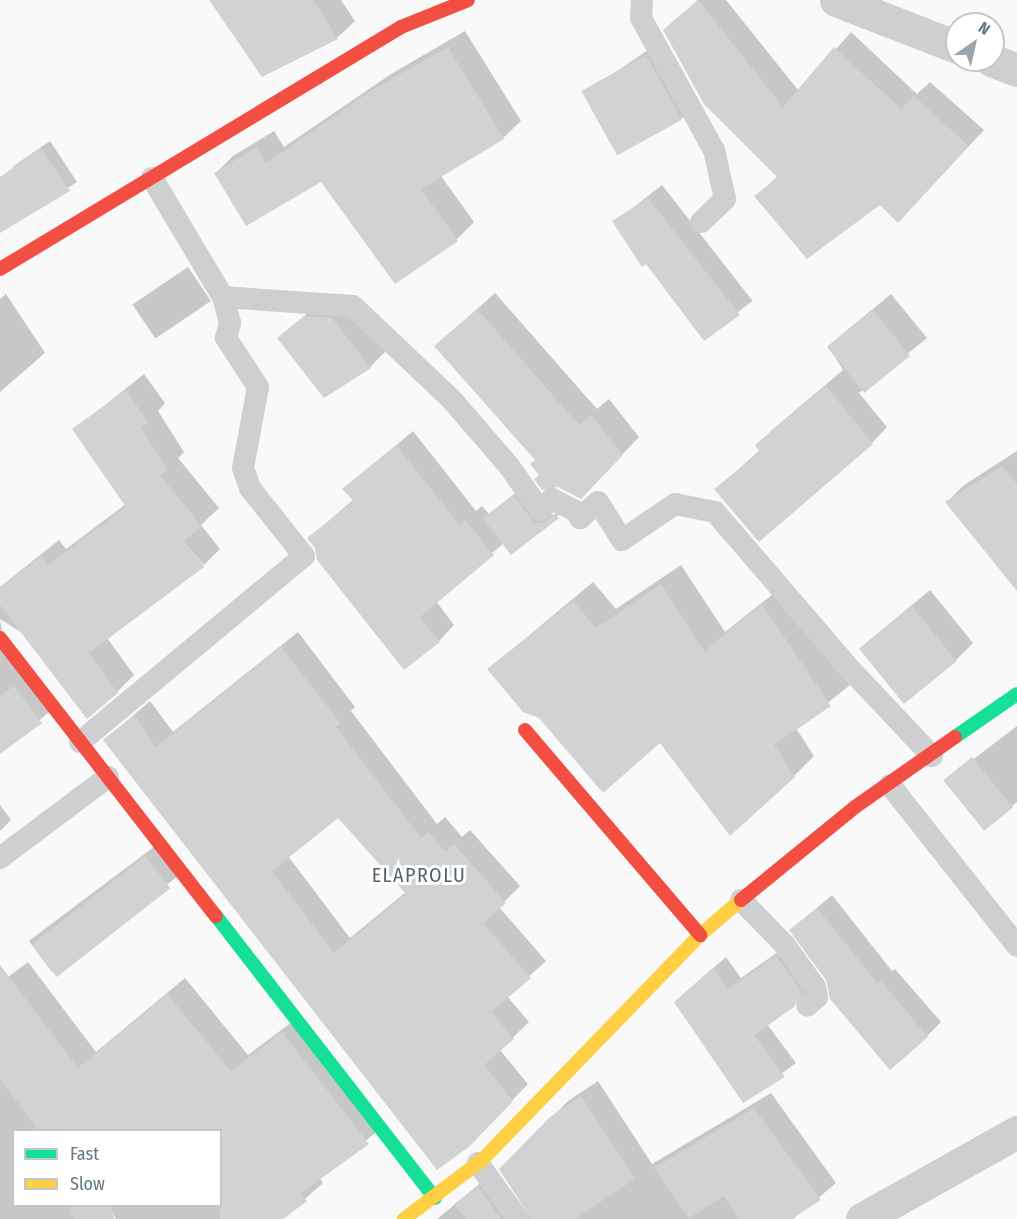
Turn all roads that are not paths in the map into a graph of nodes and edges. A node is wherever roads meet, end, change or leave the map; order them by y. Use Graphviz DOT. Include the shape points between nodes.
graph roads {
  1 [pos="468,0"];
  2 [pos="642,0"];
  3 [pos="836,0"];
  4 [pos="945,42"];
  5 [pos="152,178"];
  6 [pos="701,222"];
  7 [pos="0,269"];
  8 [pos="223,297"];
  9 [pos="0,638"];
  10 [pos="1017,694"];
  11 [pos="525,730"];
  12 [pos="80,742"];
  13 [pos="932,756"];
  14 [pos="108,777"];
  15 [pos="890,785"];
  16 [pos="0,858"];
  17 [pos="741,900"];
  18 [pos="700,935"];
  19 [pos="1017,946"];
  20 [pos="807,1006"];
  21 [pos="1017,1132"];
  22 [pos="478,1163"];
  23 [pos="435,1198"];
  24 [pos="87,1207"];
  25 [pos="877,1216"];
  26 [pos="96,1219"];
  27 [pos="404,1219"];
  28 [pos="518,1219"];
  1 -- 5 [label="street" via="401,27"];
  2 -- 6 [label="lane" via="641,18 714,150 725,199"];
  3 -- 4 [label="street"];
  5 -- 7 [label="street"];
  5 -- 8 [label="lane"];
  8 -- 12 [label="lane" via="230,323 226,338 258,387 243,468 250,488 304,556"];
  8 -- 13 [label="lane" via="353,306 452,400 509,466 540,510 552,499 577,512 580,518 598,502 622,540 675,504 715,512 849,668"];
  9 -- 12 [label="street"];
  10 -- 13 [label="street"];
  11 -- 18 [label="street"];
  12 -- 14 [label="street"];
  13 -- 15 [label="street"];
  14 -- 16 [label="lane"];
  14 -- 23 [label="street"];
  15 -- 17 [label="street" via="855,807"];
  15 -- 19 [label="lane"];
  17 -- 18 [label="street"];
  17 -- 20 [label="lane" via="784,944 815,987 817,998"];
  18 -- 22 [label="street"];
  21 -- 25 [label="street"];
  22 -- 23 [label="street"];
  22 -- 28 [label="lane"];
  23 -- 27 [label="street"];
  24 -- 26 [label="street"];
}
